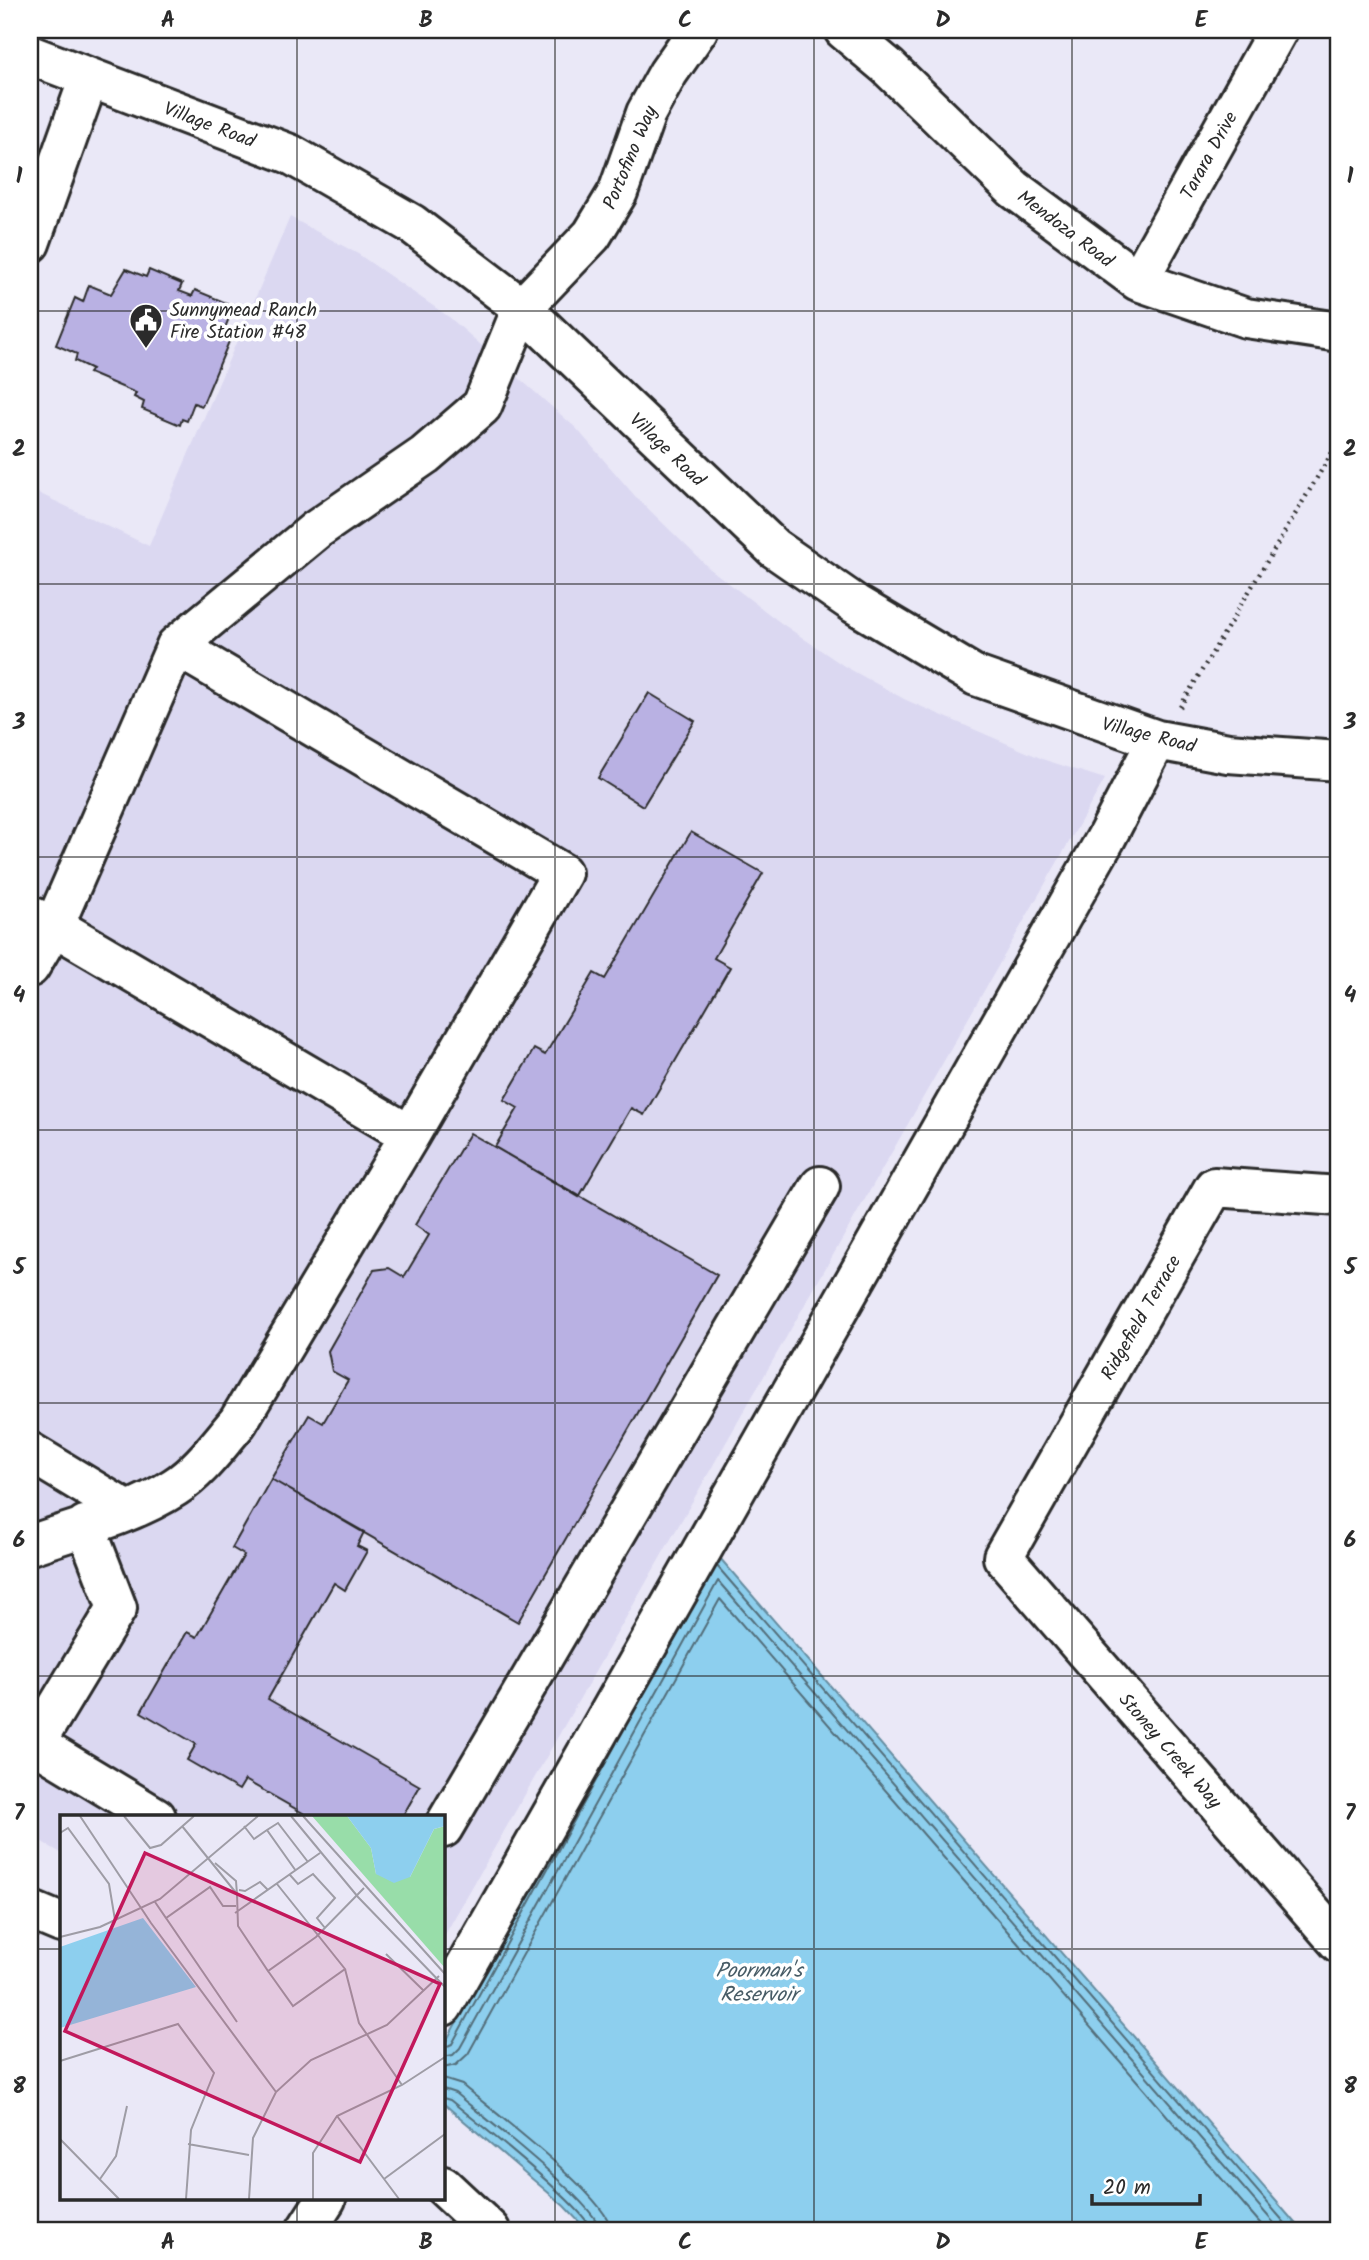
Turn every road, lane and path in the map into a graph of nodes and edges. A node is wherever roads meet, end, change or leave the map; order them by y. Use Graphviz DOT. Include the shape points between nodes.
graph roads {
  1 [pos="698,30"];
  2 [pos="844,30"];
  3 [pos="1278,30"];
  4 [pos="30,55"];
  5 [pos="89,78"];
  6 [pos="30,243"];
  7 [pos="1138,281"];
  8 [pos="522,308"];
  9 [pos="1339,332"];
  10 [pos="1339,441"];
  11 [pos="176,646"];
  12 [pos="1157,740"];
  13 [pos="1339,761"];
  14 [pos="42,921"];
  15 [pos="30,967"];
  16 [pos="410,1135"];
  17 [pos="820,1186"];
  18 [pos="1339,1196"];
  19 [pos="30,1452"];
  20 [pos="126,1510"];
  21 [pos="85,1525"];
  22 [pos="30,1545"];
  23 [pos="1003,1557"];
  24 [pos="153,1815"];
  25 [pos="444,1826"];
  26 [pos="30,1910"];
  27 [pos="60,1923"];
  28 [pos="1339,1942"];
  29 [pos="444,2004"];
  30 [pos="444,2187"];
  31 [pos="325,2200"];
  32 [pos="306,2230"];
  33 [pos="490,2230"];
  1 -- 8 [label="street, Portofino Way" via="646,113 618,192 592,235"];
  2 -- 7 [label="street, Mendoza Road" via="1014,189"];
  3 -- 7 [label="street, Tarara Drive"];
  4 -- 5 [label="street, Village Road"];
  5 -- 6 [label="street"];
  5 -- 8 [label="street, Village Road" via="290,154 412,224"];
  7 -- 9 [label="street, Mendoza Road" via="1246,318"];
  8 -- 11 [label="street" via="482,406 425,455 316,530"];
  8 -- 12 [label="street, Village Road" via="774,548 855,604 976,676"];
  10 -- 12 [label="path"];
  11 -- 14 [label="street"];
  11 -- 16 [label="street" via="562,873"];
  12 -- 13 [label="street, Village Road" via="1228,752"];
  12 -- 29 [label="street" via="1105,840"];
  14 -- 15 [label="street"];
  14 -- 16 [label="street"];
  16 -- 20 [label="street" via="238,1422 177,1486"];
  17 -- 25 [label="street"];
  18 -- 23 [label="street, Ridgefield Terrace" via="1214,1187"];
  19 -- 20 [label="street"];
  20 -- 21 [label="street"];
  21 -- 22 [label="street"];
  21 -- 24 [label="street" via="117,1608 35,1745"];
  23 -- 28 [label="street, Stoney Creek Way"];
  26 -- 27 [label="street"];
  30 -- 33 [label="street"];
  31 -- 32 [label="street"];
}
